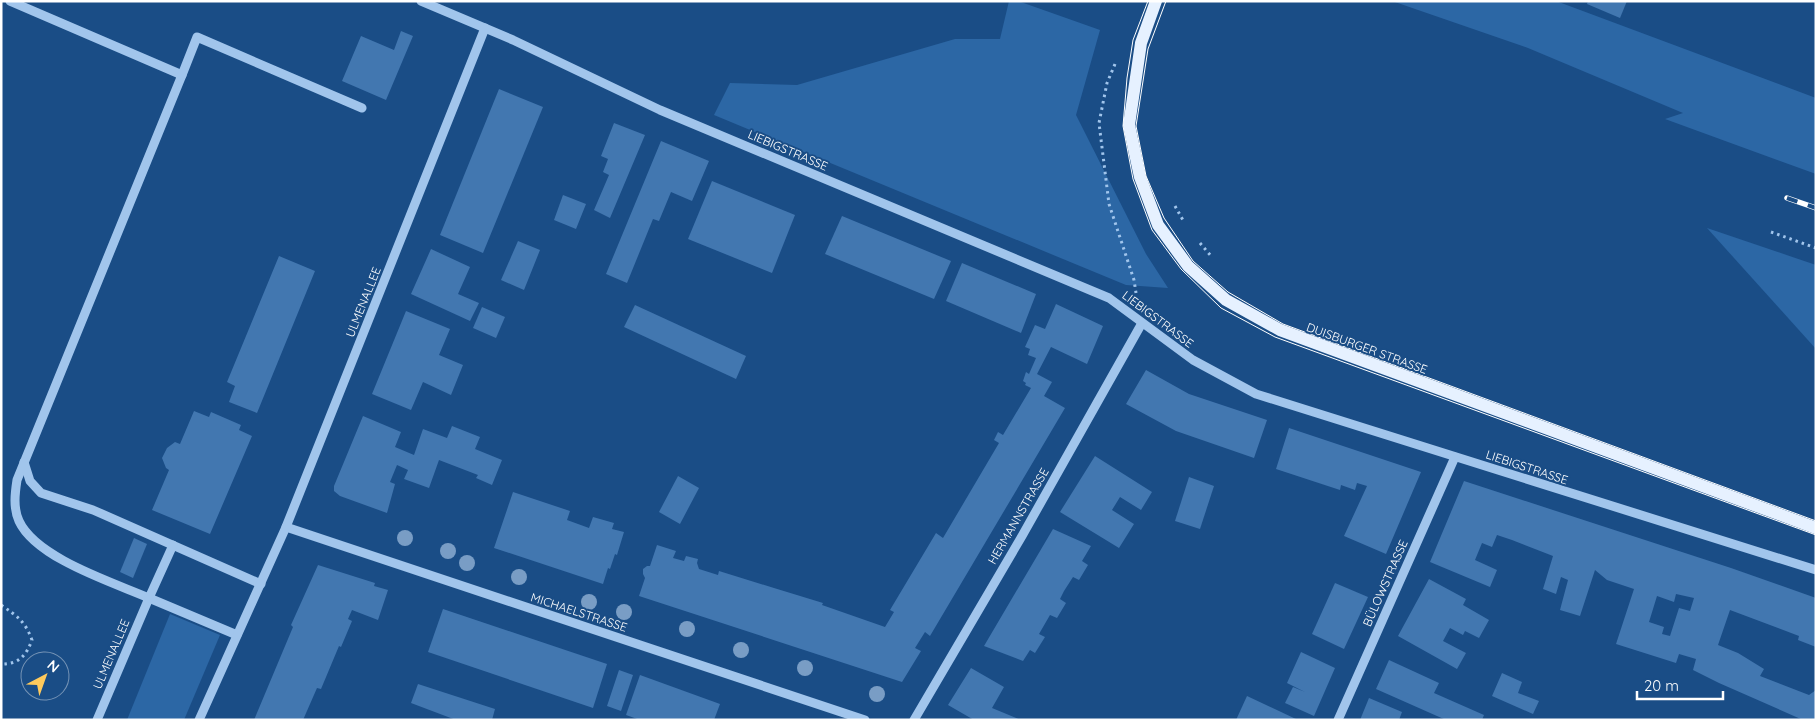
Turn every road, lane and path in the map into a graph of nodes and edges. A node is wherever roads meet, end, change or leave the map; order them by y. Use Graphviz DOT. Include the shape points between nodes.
graph roads {
  1 [pos="10,1"];
  2 [pos="421,1"];
  3 [pos="1156,1"];
  4 [pos="485,28"];
  5 [pos="1118,59"];
  6 [pos="182,75"];
  7 [pos="362,108"];
  8 [pos="1172,200"];
  9 [pos="1188,230"];
  10 [pos="1770,232"];
  11 [pos="1194,236"];
  12 [pos="1816,248"];
  13 [pos="1212,257"];
  14 [pos="1142,323"];
  15 [pos="1455,456"];
  16 [pos="24,462"];
  17 [pos="286,527"];
  18 [pos="1816,528"];
  19 [pos="172,545"];
  20 [pos="1816,570"];
  21 [pos="261,584"];
  22 [pos="148,598"];
  23 [pos="1,605"];
  24 [pos="237,635"];
  25 [pos="1,664"];
  26 [pos="97,720"];
  27 [pos="199,720"];
  28 [pos="865,720"];
  29 [pos="914,720"];
  30 [pos="1338,720"];
  1 -- 6 [label="street"];
  2 -- 4 [label="street, LIEBIGSTRASSE"];
  3 -- 18 [label="main road, DUISBURGER STRASSE" via="1141,43 1130,125 1140,176 1158,225 1188,266 1226,300 1280,330"];
  4 -- 14 [label="street, LIEBIGSTRASSE" via="660,110 1109,298"];
  4 -- 17 [label="street, ULMENALLEE"];
  5 -- 14 [label="path" via="1107,83 1099,123 1109,204 1134,280"];
  6 -- 7 [label="street" via="197,38"];
  6 -- 16 [label="street"];
  8 -- 9 [label="path"];
  10 -- 12 [label="path"];
  11 -- 13 [label="path"];
  14 -- 15 [label="street, LIEBIGSTRASSE" via="1193,360 1256,394"];
  14 -- 29 [label="street, HERMANNSTRASSE"];
  15 -- 20 [label="street, LIEBIGSTRASSE"];
  15 -- 30 [label="street, BÜLOWSTRASSE"];
  16 -- 19 [label="street" via="30,481 40,493 93,510"];
  16 -- 22 [label="street" via="16,480 14,498 18,520 27,534 60,560"];
  17 -- 21 [label="street, ULMENALLEE"];
  17 -- 28 [label="street, MICHAELSTRASSE"];
  19 -- 21 [label="street"];
  19 -- 22 [label="street, ULMENALLEE"];
  21 -- 24 [label="street, ULMENALLEE"];
  22 -- 24 [label="street"];
  22 -- 26 [label="street, ULMENALLEE"];
  23 -- 25 [label="path" via="16,614 27,627 32,640 19,661"];
  24 -- 27 [label="street, ULMENALLEE"];
}
